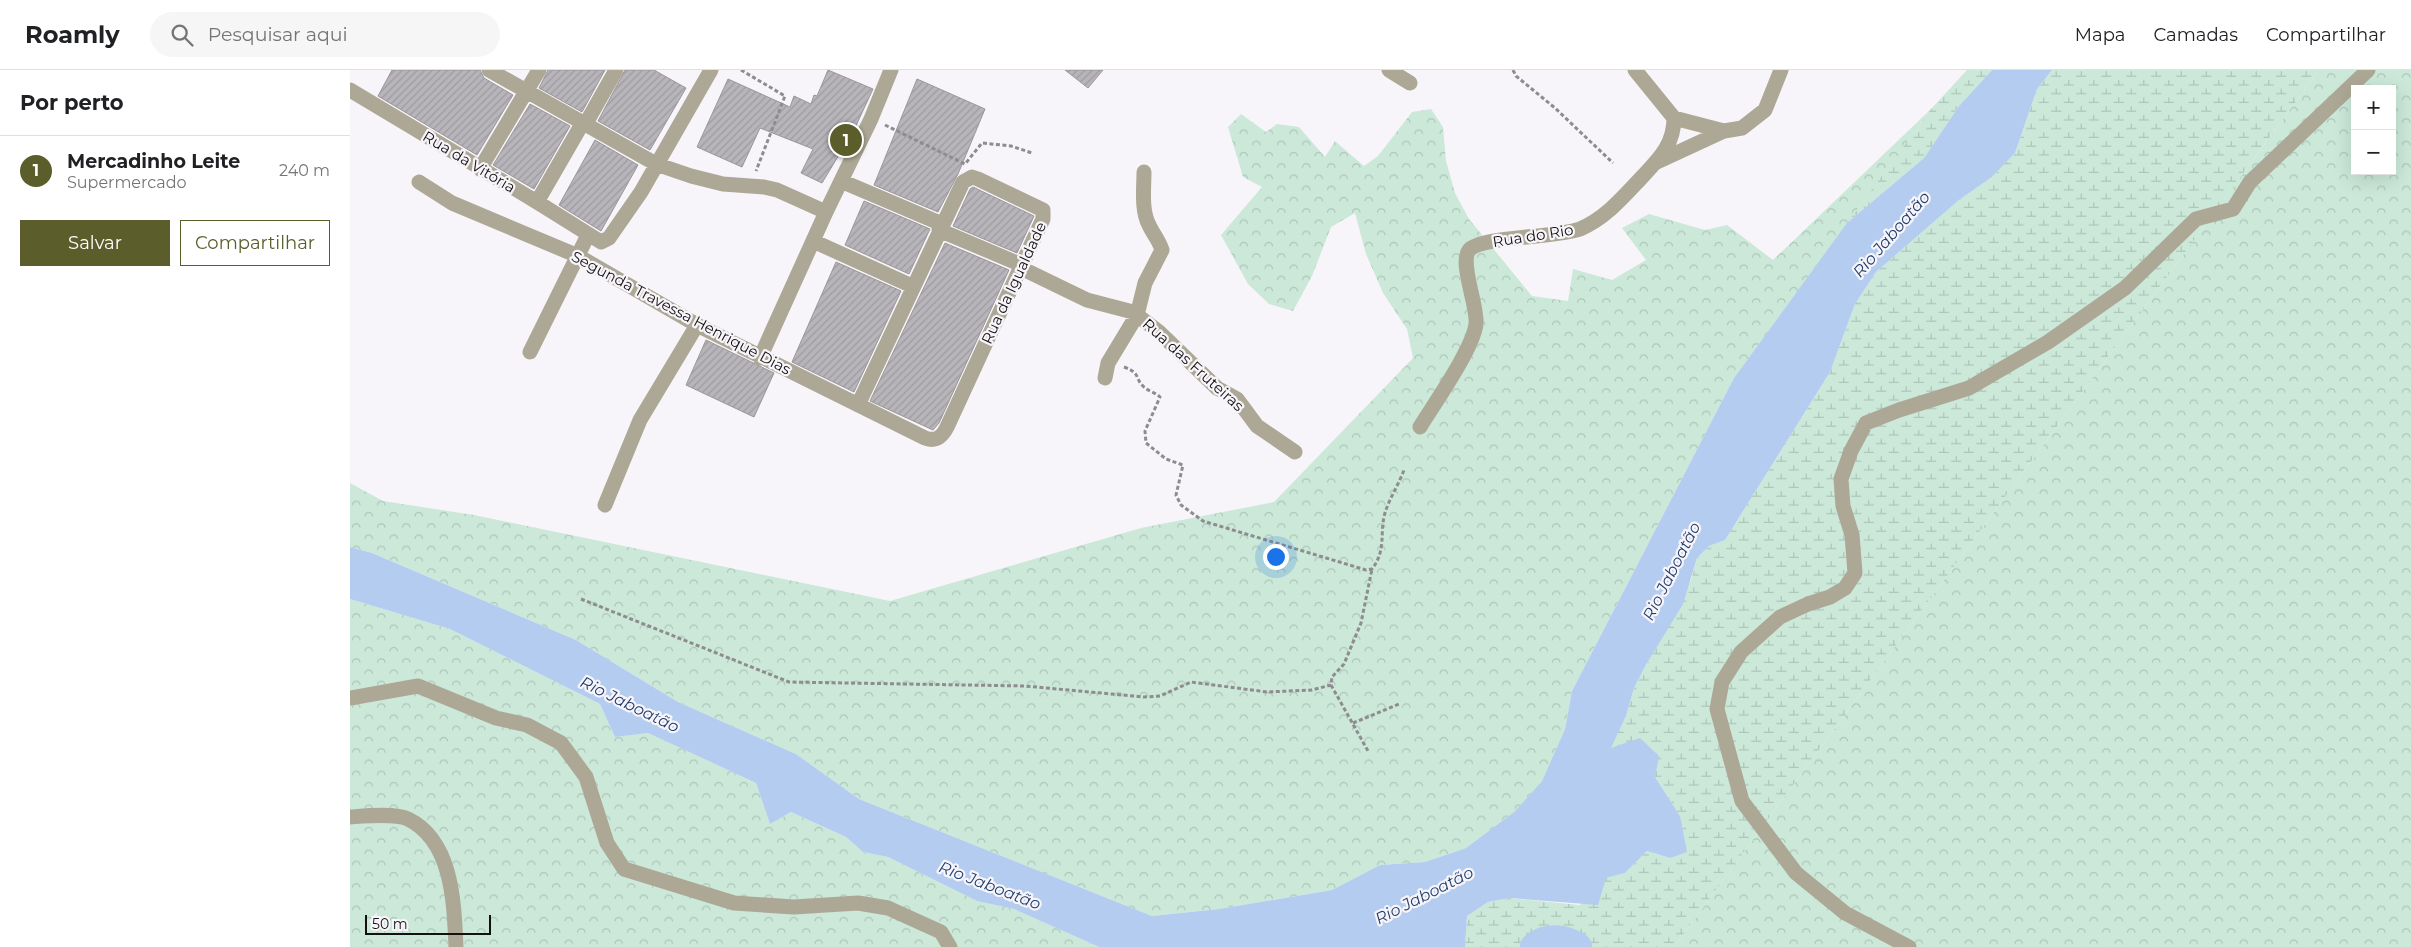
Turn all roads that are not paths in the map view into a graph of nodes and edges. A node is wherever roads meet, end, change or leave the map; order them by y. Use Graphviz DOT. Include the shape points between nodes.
graph roads {
  1 [pos="489,70"];
  2 [pos="539,70"];
  3 [pos="616,70"];
  4 [pos="711,70"];
  5 [pos="891,70"];
  6 [pos="1389,70"];
  7 [pos="1635,70"];
  8 [pos="1781,70"];
  9 [pos="2368,70"];
  10 [pos="1410,83"];
  11 [pos="350,90"];
  12 [pos="526,92"];
  13 [pos="1674,118"];
  14 [pos="583,124"];
  15 [pos="1724,131"];
  16 [pos="1655,163"];
  17 [pos="656,164"];
  18 [pos="480,169"];
  19 [pos="1144,172"];
  20 [pos="841,180"];
  21 [pos="419,182"];
  22 [pos="537,202"];
  23 [pos="826,212"];
  24 [pos="940,227"];
  25 [pos="588,235"];
  26 [pos="813,241"];
  27 [pos="578,256"];
  28 [pos="1021,267"];
  29 [pos="912,286"];
  30 [pos="1137,315"];
  31 [pos="697,325"];
  32 [pos="530,352"];
  33 [pos="760,358"];
  34 [pos="1105,378"];
  35 [pos="858,405"];
  36 [pos="1420,427"];
  37 [pos="941,436"];
  38 [pos="1295,452"];
  39 [pos="605,505"];
  40 [pos="350,698"];
  41 [pos="350,817"];
  42 [pos="456,947"];
  43 [pos="950,947"];
  44 [pos="1909,947"];
  1 -- 12 [label="street"];
  2 -- 12 [label="street"];
  3 -- 14 [label="street"];
  4 -- 17 [label="street, Rua da Vitória"];
  5 -- 20 [label="street"];
  6 -- 10 [label="street"];
  7 -- 13 [label="street"];
  8 -- 15 [label="street" via="1765,110 1742,128"];
  9 -- 44 [label="street" via="2250,182 2233,209 2196,219 2125,288 2048,342 1968,388 1866,423 1841,479 1843,506 1852,535 1855,573 1845,588 1830,597 1780,617 1741,652 1722,682 1717,709 1742,801 1796,872 1845,913"];
  11 -- 18 [label="street, Rua da Vitória"];
  12 -- 14 [label="street"];
  12 -- 18 [label="street"];
  13 -- 15 [label="street"];
  13 -- 16 [label="street, Rua do Rio" via="1674,133 1669,145"];
  14 -- 17 [label="street"];
  14 -- 22 [label="street"];
  15 -- 16 [label="street"];
  16 -- 36 [label="street, Rua do Rio" via="1604,216 1580,228 1540,237 1494,241 1469,250 1466,270 1476,324 1469,345"];
  17 -- 23 [label="street" via="724,184 777,190"];
  17 -- 25 [label="street, Rua da Vitória" via="609,238 601,242"];
  18 -- 22 [label="street, Rua da Vitória"];
  19 -- 30 [label="street, Rua das Fruteiras" via="1148,224 1162,250 1145,283"];
  20 -- 23 [label="street"];
  20 -- 24 [label="street, Rua das Fruteiras"];
  21 -- 27 [label="street, Segunda Travessa Henrique Dias" via="452,203"];
  22 -- 25 [label="street, Rua da Vitória"];
  23 -- 26 [label="street"];
  24 -- 28 [label="street, Rua das Fruteiras"];
  24 -- 28 [label="street, Rua da Igualdade" via="963,182 972,177 1043,210 1043,219"];
  24 -- 29 [label="street"];
  25 -- 27 [label="street"];
  26 -- 29 [label="street"];
  26 -- 33 [label="street"];
  27 -- 31 [label="street, Segunda Travessa Henrique Dias"];
  27 -- 32 [label="street"];
  28 -- 30 [label="street, Rua das Fruteiras" via="1087,300"];
  28 -- 37 [label="street, Rua da Igualdade"];
  29 -- 35 [label="street"];
  30 -- 34 [label="street, Rua das Fruteiras" via="1110,360"];
  30 -- 38 [label="street, Rua das Fruteiras" via="1160,332 1218,388 1237,399 1258,426"];
  31 -- 33 [label="street, Segunda Travessa Henrique Dias"];
  31 -- 39 [label="street" via="640,420"];
  33 -- 35 [label="street, Segunda Travessa Henrique Dias"];
  35 -- 37 [label="street, Segunda Travessa Henrique Dias" via="925,438 934,440"];
  40 -- 43 [label="street" via="418,686 496,718 527,725 562,743 586,777 607,843 624,869 734,903 794,907 858,903 888,908 941,932"];
  41 -- 42 [label="street" via="406,818 422,828 435,844 447,869"];
}
